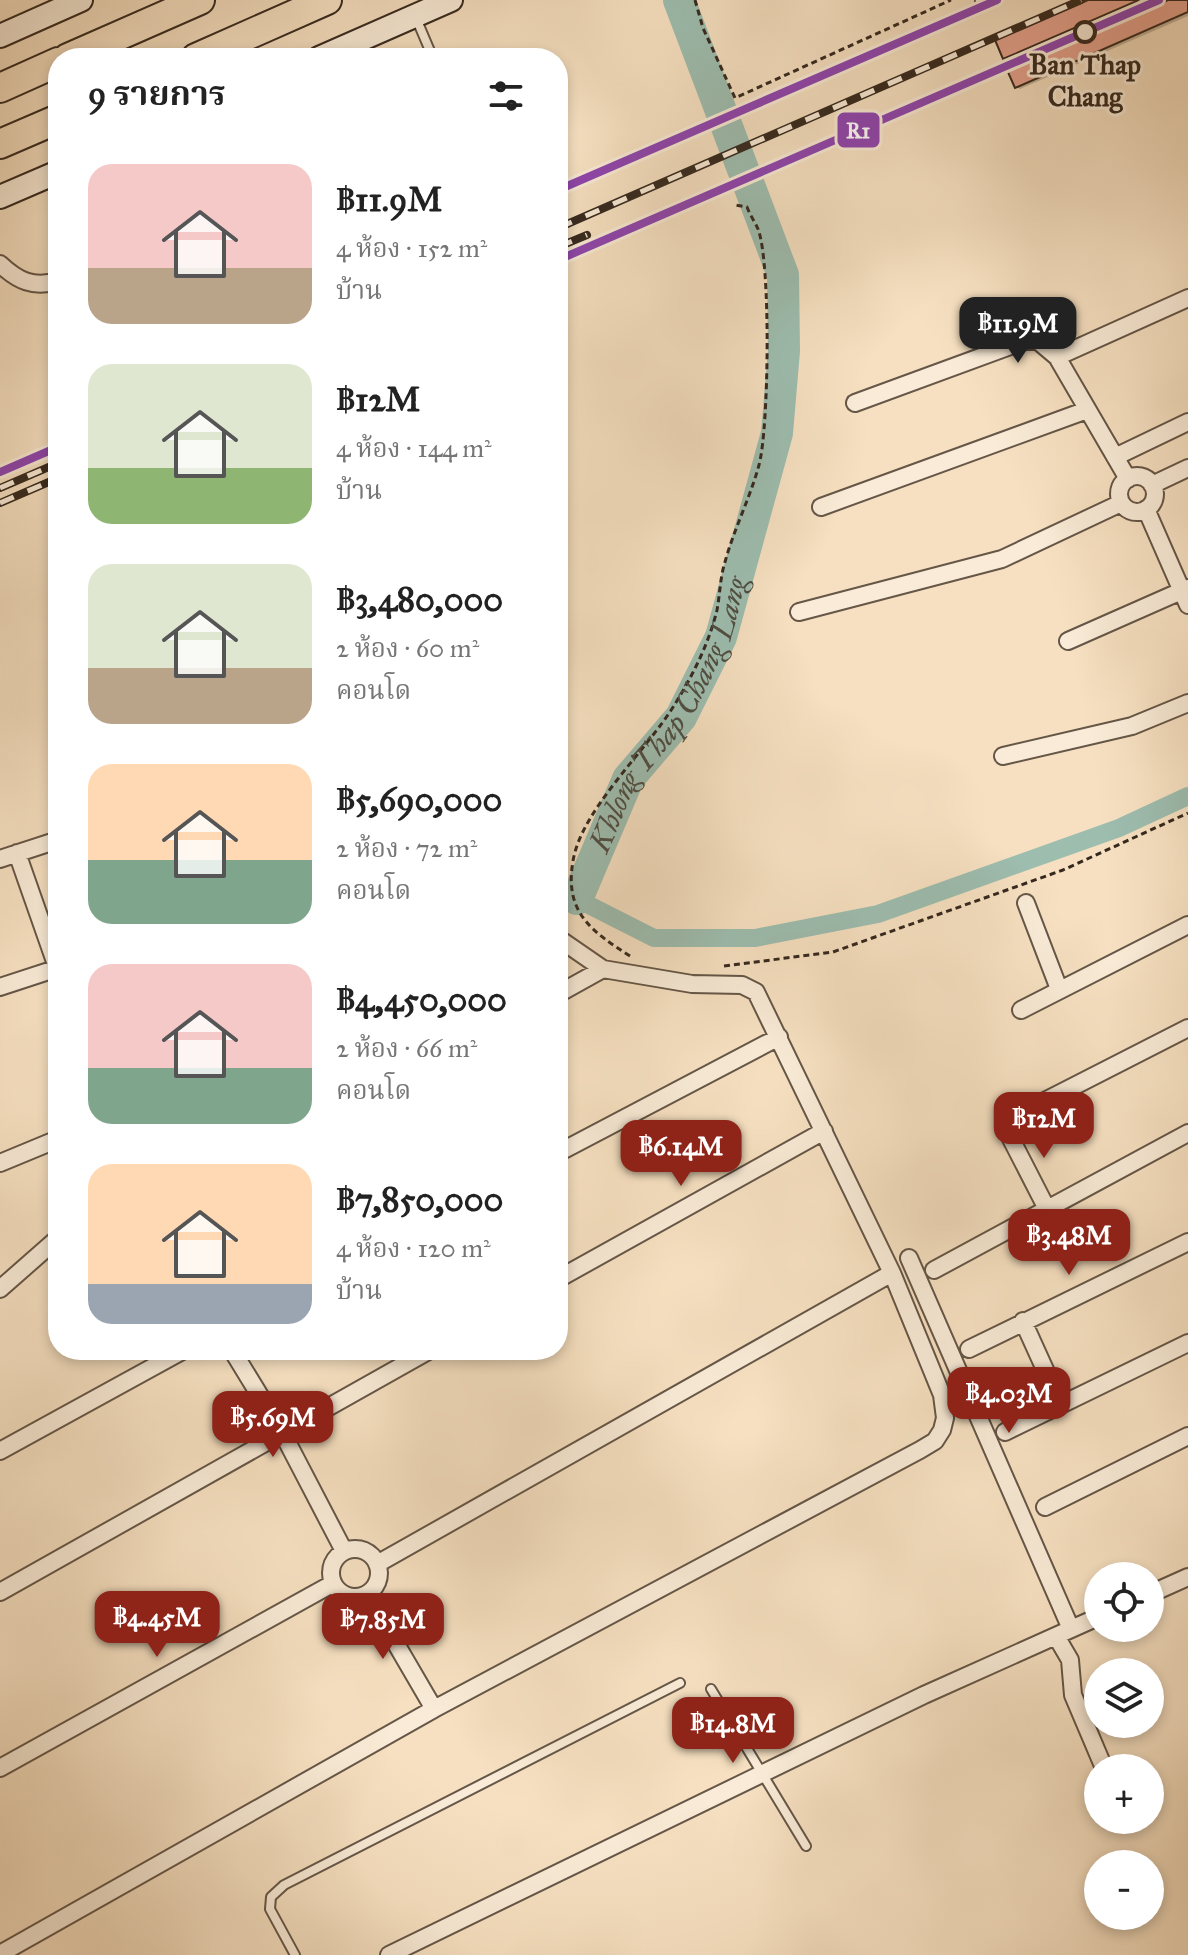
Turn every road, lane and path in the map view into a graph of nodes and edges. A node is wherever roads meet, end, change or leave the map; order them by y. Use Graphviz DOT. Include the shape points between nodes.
graph roads {
  1 [pos="81,0"];
  2 [pos="200,0"];
  3 [pos="327,0"];
  4 [pos="451,0"];
  5 [pos="695,0"];
  6 [pos="951,0"];
  7 [pos="415,16"];
  8 [pos="0,36"];
  9 [pos="91,48"];
  10 [pos="219,48"];
  11 [pos="342,48"];
  12 [pos="429,48"];
  13 [pos="48,66"];
  14 [pos="0,88"];
  15 [pos="48,123"];
  16 [pos="0,144"];
  17 [pos="48,176"];
  18 [pos="0,197"];
  19 [pos="735,205"];
  20 [pos="0,264"];
  21 [pos="48,282"];
  22 [pos="1188,298"];
  23 [pos="1057,357"];
  24 [pos="855,403"];
  25 [pos="1087,410"];
  26 [pos="1188,422"];
  27 [pos="1115,457"];
  28 [pos="1188,468"];
  29 [pos="1128,479"];
  30 [pos="1152,485"];
  31 [pos="1121,503"];
  32 [pos="821,507"];
  33 [pos="1146,509"];
  34 [pos="1186,595"];
  35 [pos="799,612"];
  36 [pos="1068,641"];
  37 [pos="1188,703"];
  38 [pos="1003,756"];
  39 [pos="1188,813"];
  40 [pos="48,843"];
  41 [pos="17,853"];
  42 [pos="0,859"];
  43 [pos="1026,903"];
  44 [pos="1188,925"];
  45 [pos="48,941"];
  46 [pos="568,945"];
  47 [pos="637,961"];
  48 [pos="719,966"];
  49 [pos="603,969"];
  50 [pos="48,972"];
  51 [pos="0,987"];
  52 [pos="568,988"];
  53 [pos="1059,989"];
  54 [pos="1021,1010"];
  55 [pos="1188,1028"];
  56 [pos="779,1037"];
  57 [pos="1041,1103"];
  58 [pos="824,1131"];
  59 [pos="1007,1131"];
  60 [pos="1188,1133"];
  61 [pos="48,1143"];
  62 [pos="568,1148"];
  63 [pos="0,1163"];
  64 [pos="1046,1207"];
  65 [pos="1188,1242"];
  66 [pos="48,1247"];
  67 [pos="909,1258"];
  68 [pos="934,1270"];
  69 [pos="568,1273"];
  70 [pos="892,1273"];
  71 [pos="0,1289"];
  72 [pos="1023,1321"];
  73 [pos="1188,1343"];
  74 [pos="969,1349"];
  75 [pos="166,1360"];
  76 [pos="238,1360"];
  77 [pos="412,1360"];
  78 [pos="1061,1405"];
  79 [pos="282,1432"];
  80 [pos="1005,1432"];
  81 [pos="1188,1436"];
  82 [pos="0,1451"];
  83 [pos="1045,1507"];
  84 [pos="344,1551"];
  85 [pos="377,1564"];
  86 [pos="1188,1577"];
  87 [pos="332,1584"];
  88 [pos="1164,1588"];
  89 [pos="0,1592"];
  90 [pos="367,1594"];
  91 [pos="1084,1623"];
  92 [pos="1064,1632"];
  93 [pos="680,1683"];
  94 [pos="711,1689"];
  95 [pos="434,1709"];
  96 [pos="1098,1754"];
  97 [pos="0,1768"];
  98 [pos="762,1773"];
  99 [pos="806,1846"];
  100 [pos="0,1954"];
  101 [pos="295,1955"];
  102 [pos="389,1955"];
  1 -- 8 [label="main road"];
  2 -- 9 [label="highway"];
  3 -- 10 [label="highway"];
  4 -- 7 [label="main road"];
  5 -- 6 [label="path" via="735,98"];
  7 -- 11 [label="main road"];
  7 -- 12 [label="lane"];
  13 -- 14 [label="highway"];
  15 -- 16 [label="highway"];
  17 -- 18 [label="main road"];
  19 -- 47 [label="path" via="747,207 757,227 765,276 767,377 760,463 728,551 717,609 700,658 673,707 594,814 572,867 577,912"];
  20 -- 21 [label="street" via="30,284"];
  22 -- 23 [label="street"];
  23 -- 24 [label="street" via="1038,341 1024,341"];
  23 -- 25 [label="street"];
  25 -- 27 [label="street"];
  25 -- 32 [label="street"];
  26 -- 27 [label="street"];
  27 -- 29 [label="street"];
  28 -- 30 [label="street"];
  29 -- 30 [label="street" via="1141,476"];
  29 -- 31 [label="street" via="1119,489"];
  30 -- 33 [label="street" via="1154,498"];
  31 -- 33 [label="street" via="1132,511"];
  31 -- 35 [label="street" via="1002,559"];
  33 -- 34 [label="street"];
  34 -- 36 [label="street"];
  37 -- 38 [label="street" via="1132,726"];
  39 -- 48 [label="path" via="1063,870 833,952"];
  40 -- 41 [label="street"];
  41 -- 42 [label="street"];
  41 -- 45 [label="street"];
  43 -- 53 [label="street"];
  44 -- 53 [label="street"];
  46 -- 49 [label="street"];
  49 -- 52 [label="street"];
  49 -- 56 [label="street" via="692,984 742,985 764,1002"];
  50 -- 51 [label="street"];
  53 -- 54 [label="street"];
  55 -- 57 [label="street"];
  56 -- 58 [label="street"];
  56 -- 62 [label="street"];
  58 -- 69 [label="street"];
  58 -- 70 [label="street"];
  59 -- 64 [label="street"];
  60 -- 64 [label="street"];
  61 -- 63 [label="street"];
  64 -- 68 [label="street"];
  65 -- 72 [label="street"];
  66 -- 71 [label="street"];
  67 -- 92 [label="street"];
  70 -- 85 [label="street"];
  70 -- 95 [label="street" via="942,1395 945,1418 935,1441"];
  72 -- 74 [label="street"];
  72 -- 78 [label="street"];
  73 -- 78 [label="street"];
  75 -- 82 [label="street"];
  76 -- 79 [label="street"];
  77 -- 79 [label="street"];
  78 -- 80 [label="street"];
  79 -- 84 [label="street"];
  79 -- 89 [label="street"];
  81 -- 83 [label="street"];
  84 -- 85 [label="street" via="367,1552"];
  84 -- 87 [label="street" via="333,1562"];
  85 -- 90 [label="street" via="377,1584"];
  86 -- 88 [label="street"];
  87 -- 90 [label="street" via="352,1598"];
  87 -- 97 [label="street"];
  90 -- 95 [label="street"];
  91 -- 92 [label="street"];
  92 -- 96 [label="street" via="1073,1695"];
  92 -- 98 [label="street"];
  93 -- 101 [label="lane" via="284,1885 271,1897 270,1909"];
  94 -- 98 [label="lane"];
  95 -- 100 [label="street"];
  98 -- 99 [label="lane"];
  98 -- 102 [label="street"];
}
